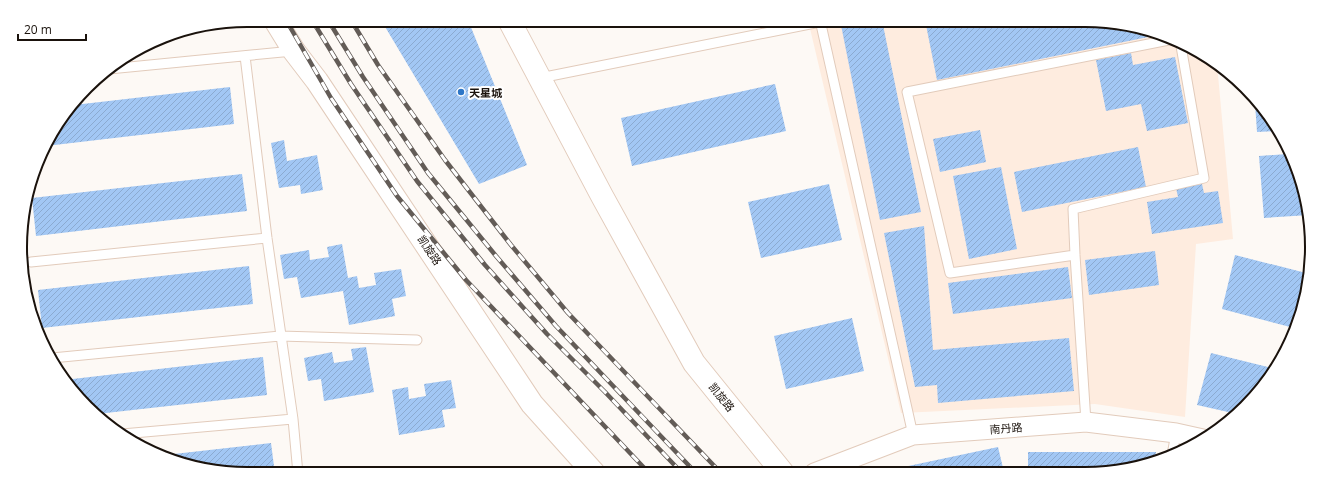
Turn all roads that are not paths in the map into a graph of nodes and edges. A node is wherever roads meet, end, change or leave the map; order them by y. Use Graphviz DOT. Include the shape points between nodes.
graph roads {
  1 [pos="280,27"];
  2 [pos="513,27"];
  3 [pos="791,27"];
  4 [pos="821,27"];
  5 [pos="1162,41"];
  6 [pos="1182,50"];
  7 [pos="294,51"];
  8 [pos="245,56"];
  9 [pos="119,68"];
  10 [pos="540,78"];
  11 [pos="267,238"];
  12 [pos="1075,255"];
  13 [pos="31,262"];
  14 [pos="280,336"];
  15 [pos="417,340"];
  16 [pos="56,358"];
  17 [pos="292,419"];
  18 [pos="1086,422"];
  19 [pos="130,433"];
  20 [pos="1176,433"];
  21 [pos="913,435"];
  22 [pos="1196,437"];
  23 [pos="1173,448"];
  24 [pos="297,467"];
  25 [pos="589,467"];
  26 [pos="778,467"];
  27 [pos="830,467"];
  1 -- 7 [label="street, 凯旋路"];
  2 -- 10 [label="street, 凯旋路"];
  3 -- 10 [label="lane"];
  4 -- 21 [label="lane"];
  5 -- 12 [label="lane" via="907,92 950,273"];
  6 -- 12 [label="lane" via="1204,178 1073,209"];
  7 -- 8 [label="lane"];
  7 -- 25 [label="street, 凯旋路" via="532,404"];
  8 -- 9 [label="lane"];
  8 -- 11 [label="lane"];
  10 -- 26 [label="street, 凯旋路" via="694,363"];
  11 -- 13 [label="lane"];
  11 -- 14 [label="lane"];
  12 -- 18 [label="lane"];
  14 -- 15 [label="lane"];
  14 -- 16 [label="lane"];
  14 -- 17 [label="lane"];
  17 -- 19 [label="lane"];
  17 -- 24 [label="lane"];
  18 -- 20 [label="street, 南丹路"];
  18 -- 21 [label="street, 南丹路"];
  20 -- 22 [label="street, 南丹路"];
  20 -- 23 [label="lane"];
  21 -- 27 [label="street, 南丹路"];
}
